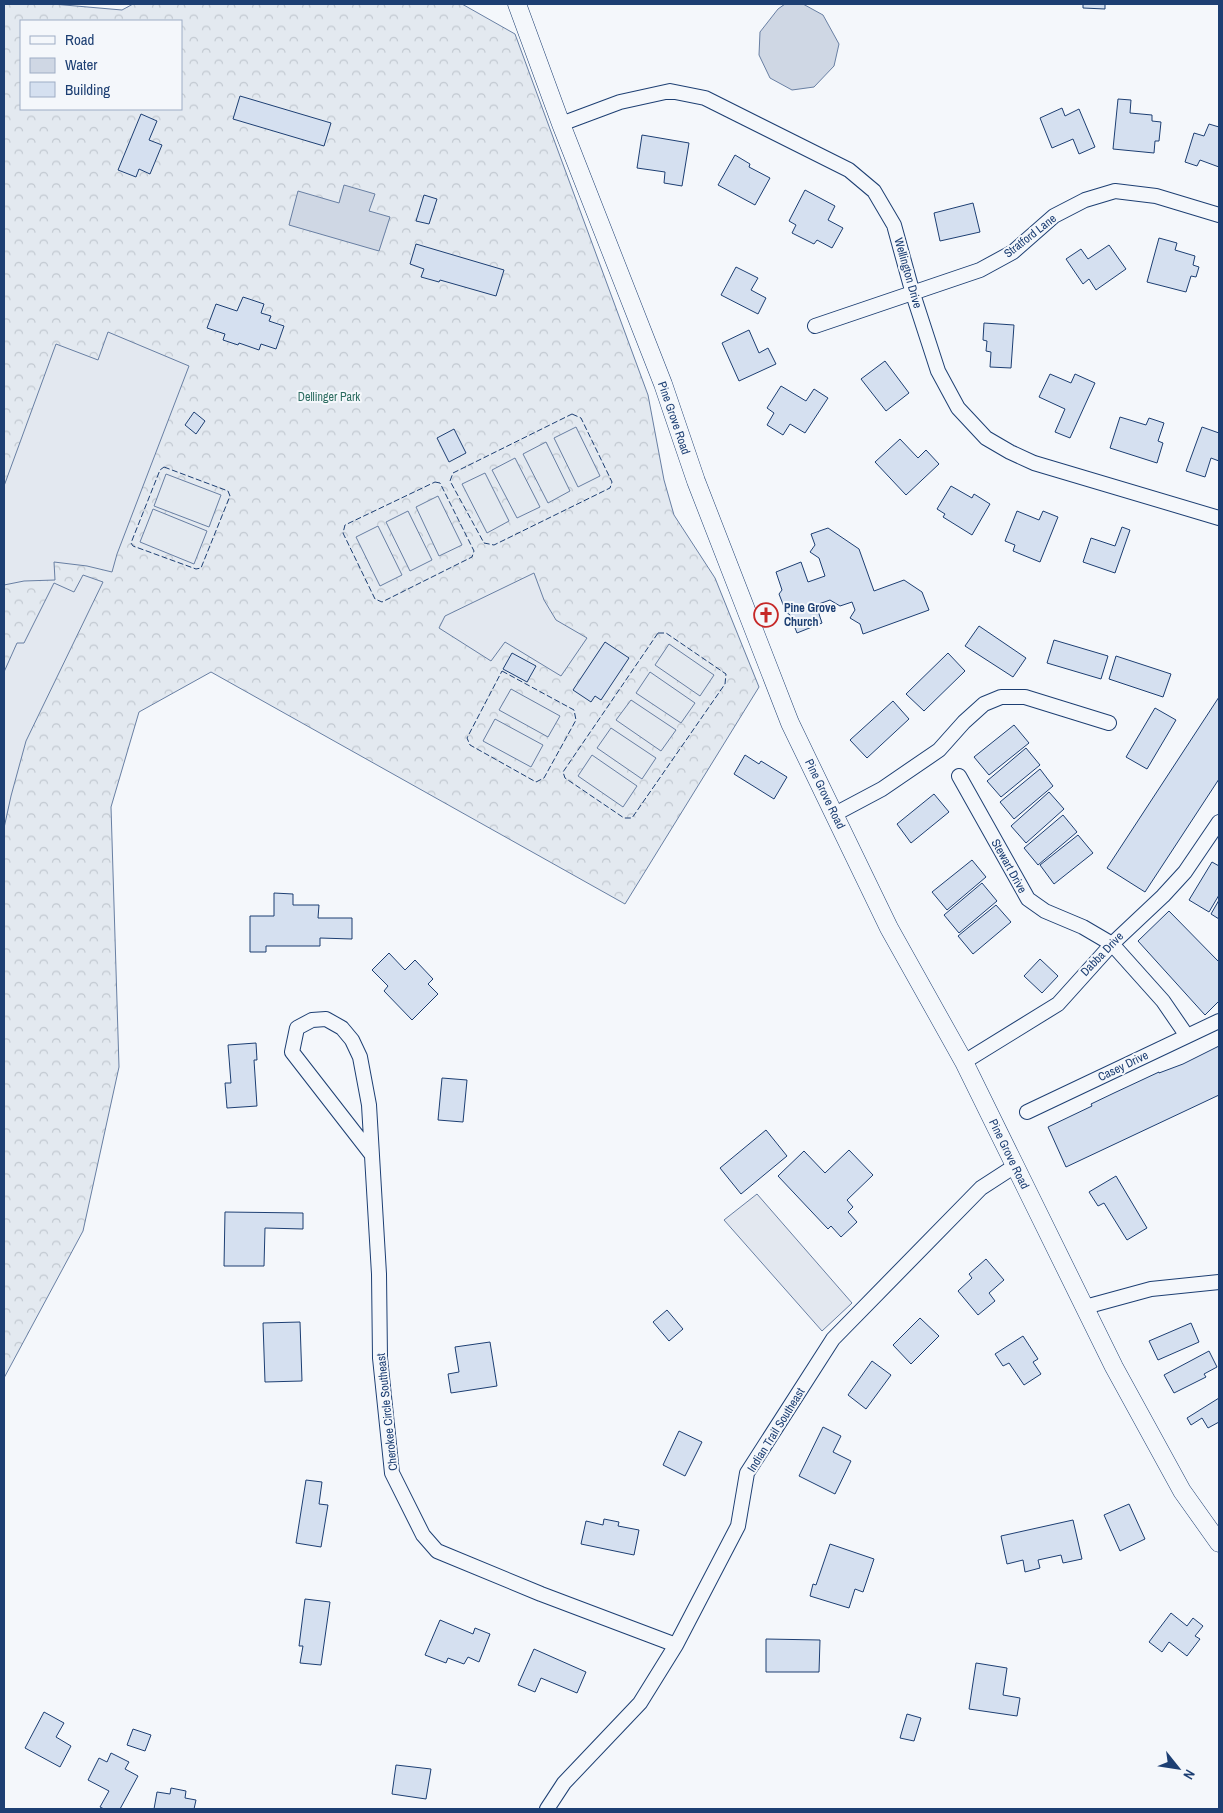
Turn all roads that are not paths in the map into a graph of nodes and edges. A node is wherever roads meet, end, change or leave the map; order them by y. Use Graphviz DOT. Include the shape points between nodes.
graph roads {
  1 [pos="517,4"];
  2 [pos="561,124"];
  3 [pos="1219,215"];
  4 [pos="913,294"];
  5 [pos="815,326"];
  6 [pos="1219,518"];
  7 [pos="1109,723"];
  8 [pos="959,776"];
  9 [pos="835,814"];
  10 [pos="1219,822"];
  11 [pos="1215,839"];
  12 [pos="1112,944"];
  13 [pos="1219,1021"];
  14 [pos="1187,1036"];
  15 [pos="964,1062"];
  16 [pos="1027,1112"];
  17 [pos="372,1155"];
  18 [pos="1015,1166"];
  19 [pos="1219,1282"];
  20 [pos="1085,1307"];
  21 [pos="1219,1543"];
  22 [pos="676,1645"];
  23 [pos="547,1809"];
  1 -- 2 [label="street, Pine Grove Road"];
  2 -- 4 [label="street, Wellington Drive" via="620,102 670,91 705,98 849,170 874,191 894,225"];
  2 -- 9 [label="street, Pine Grove Road" via="790,723"];
  3 -- 4 [label="street, Stratford Lane" via="1156,196 1115,191 1085,200 1054,216 1013,252 980,270"];
  4 -- 5 [label="street, Stratford Lane"];
  4 -- 6 [label="street, Wellington Drive" via="938,371 958,408 986,438 1034,463"];
  7 -- 9 [label="street" via="1025,697 1001,697 984,704 939,750 882,789"];
  8 -- 12 [label="street, Stewart Drive" via="1028,899 1045,911"];
  9 -- 15 [label="street, Pine Grove Road" via="889,928"];
  10 -- 11 [label="street, Dabba Drive"];
  11 -- 12 [label="street, Dabba Drive" via="1163,896"];
  12 -- 14 [label="street, Stewart Drive" via="1163,1001"];
  12 -- 15 [label="street, Dabba Drive" via="1058,1004"];
  13 -- 14 [label="street, Casey Drive"];
  14 -- 16 [label="street, Casey Drive"];
  15 -- 18 [label="street, Pine Grove Road"];
  17 -- 17 [label="street, Cherokee Circle Southeast" via="369,1105 360,1057 342,1028 326,1019 312,1020 297,1028 292,1052"];
  17 -- 22 [label="street, Cherokee Circle Southeast" via="380,1358 392,1473 423,1534 437,1550"];
  18 -- 20 [label="street, Pine Grove Road"];
  18 -- 22 [label="street, Indian Trail Southeast" via="980,1188 833,1339 747,1473 738,1526"];
  19 -- 20 [label="street" via="1151,1289"];
  20 -- 21 [label="street, Pine Grove Road" via="1182,1490"];
  22 -- 23 [label="street, Indian Trail Southeast" via="640,1702 564,1783"];
}
